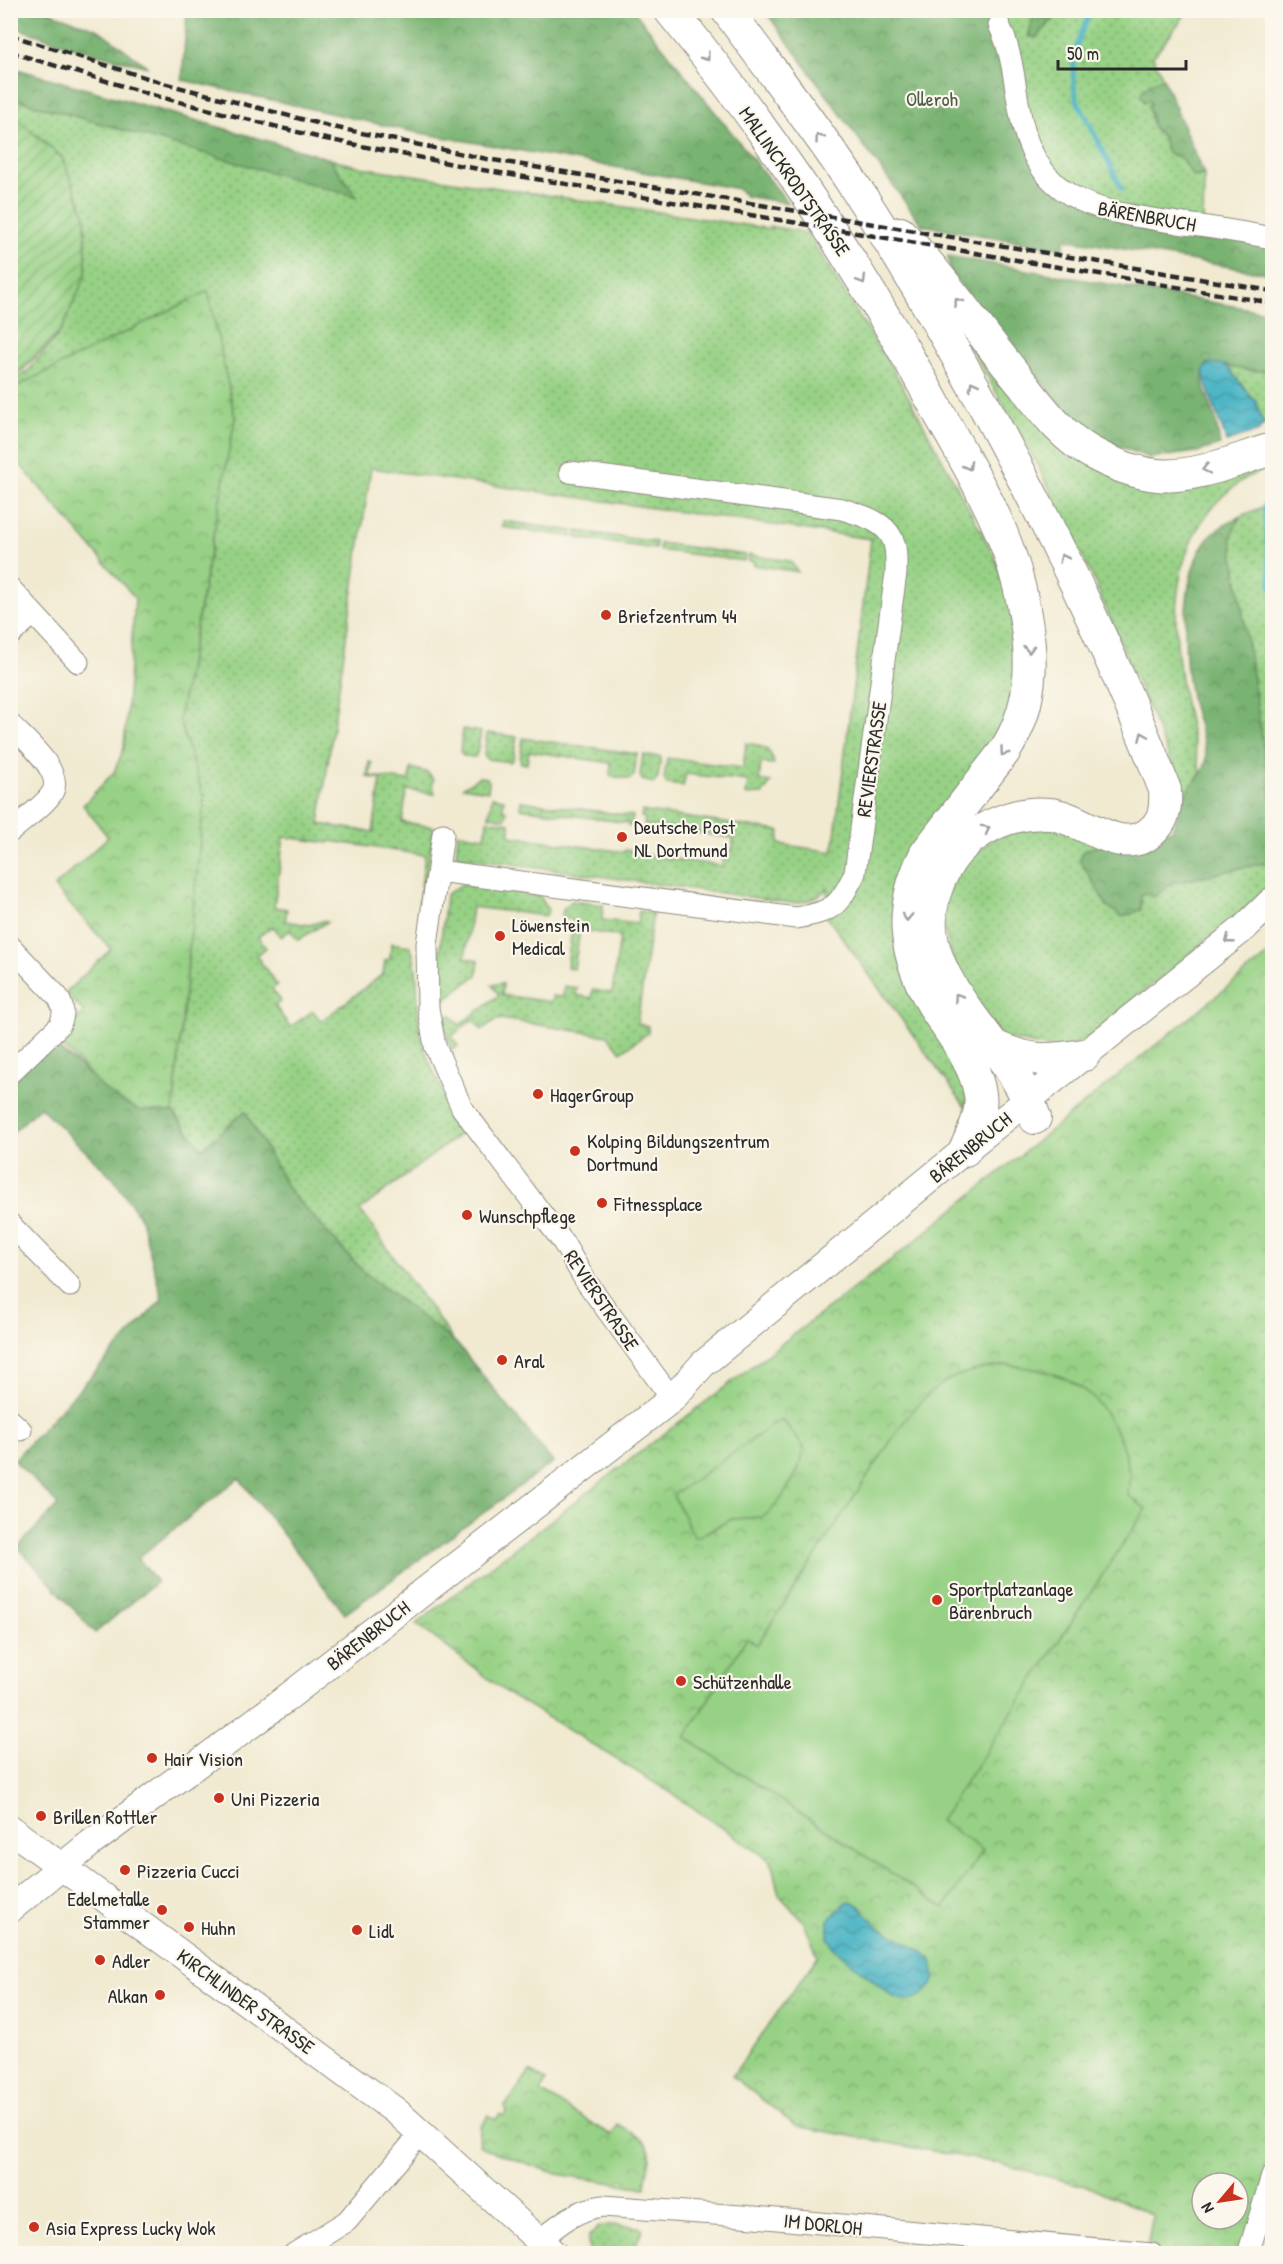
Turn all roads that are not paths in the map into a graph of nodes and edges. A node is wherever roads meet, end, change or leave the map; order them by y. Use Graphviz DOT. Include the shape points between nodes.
graph roads {
  1 [pos="670,10"];
  2 [pos="727,10"];
  3 [pos="999,25"];
  4 [pos="854,185"];
  5 [pos="1272,238"];
  6 [pos="1269,448"];
  7 [pos="570,472"];
  8 [pos="10,588"];
  9 [pos="33,614"];
  10 [pos="10,635"];
  11 [pos="78,662"];
  12 [pos="10,724"];
  13 [pos="10,832"];
  14 [pos="443,834"];
  15 [pos="438,871"];
  16 [pos="1272,901"];
  17 [pos="1272,927"];
  18 [pos="10,946"];
  19 [pos="959,1043"];
  20 [pos="992,1045"];
  21 [pos="1084,1055"];
  22 [pos="10,1073"];
  23 [pos="1026,1110"];
  24 [pos="965,1150"];
  25 [pos="10,1224"];
  26 [pos="70,1286"];
  27 [pos="672,1399"];
  28 [pos="10,1829"];
  29 [pos="61,1867"];
  30 [pos="10,1909"];
  31 [pos="421,2133"];
  32 [pos="1272,2176"];
  33 [pos="547,2247"];
  34 [pos="294,2253"];
  35 [pos="1152,2253"];
  36 [pos="1248,2253"];
  1 -- 19 [label="highway, MALLINCKRODTSTRASSE, one-way" via="783,159 910,359 999,525 1019,585 1030,675 1028,699 1015,736 936,837 911,889 907,935 912,960 927,994"];
  4 -- 2 [label="highway, one-way"];
  3 -- 5 [label="street, BÄRENBRUCH" via="1010,56 1027,140 1053,183 1096,208"];
  6 -- 4 [label="highway, one-way" via="1220,466 1158,475 1092,453 1067,435 1038,404 925,259"];
  20 -- 4 [label="highway, one-way" via="955,994 933,947 932,903 946,867 957,851 985,828 1026,815 1051,814 1116,839 1143,838 1161,820 1166,807 1165,790 1101,638 1038,506 976,389"];
  7 -- 15 [label="street, REVIERSTRASSE" via="842,509 873,519 886,530 893,540 897,573 855,873 843,897 824,913 796,918"];
  8 -- 9 [label="street"];
  9 -- 10 [label="street"];
  9 -- 11 [label="street"];
  12 -- 13 [label="street" via="49,765 56,780 52,793"];
  14 -- 15 [label="street, REVIERSTRASSE"];
  15 -- 27 [label="street, REVIERSTRASSE" via="428,944 428,1008 435,1046 462,1108 563,1242 585,1280"];
  16 -- 21 [label="main road, BÄRENBRUCH, one-way" via="1244,928"];
  17 -- 23 [label="main road, BÄRENBRUCH"];
  18 -- 22 [label="street" via="58,997 63,1017 59,1026"];
  19 -- 23 [label="highway"];
  19 -- 24 [label="highway" via="980,1094 976,1126"];
  20 -- 21 [label="highway" via="1042,1060"];
  20 -- 23 [label="highway"];
  21 -- 23 [label="main road, BÄRENBRUCH"];
  23 -- 24 [label="main road, BÄRENBRUCH"];
  23 -- 27 [label="main road, BÄRENBRUCH" via="752,1349 695,1389"];
  24 -- 27 [label="main road, BÄRENBRUCH" via="703,1364"];
  25 -- 26 [label="street"];
  27 -- 29 [label="main road, BÄRENBRUCH" via="284,1700"];
  28 -- 29 [label="main road, KIRCHLINDER STRASSE"];
  29 -- 30 [label="main road, BÄRENBRUCH"];
  29 -- 31 [label="main road, KIRCHLINDER STRASSE"];
  31 -- 33 [label="main road, KIRCHLINDER STRASSE"];
  31 -- 34 [label="street" via="347,2221"];
  32 -- 36 [label="street"];
  33 -- 35 [label="street, IM DORLOH" via="564,2220 590,2207 603,2206"];
}
